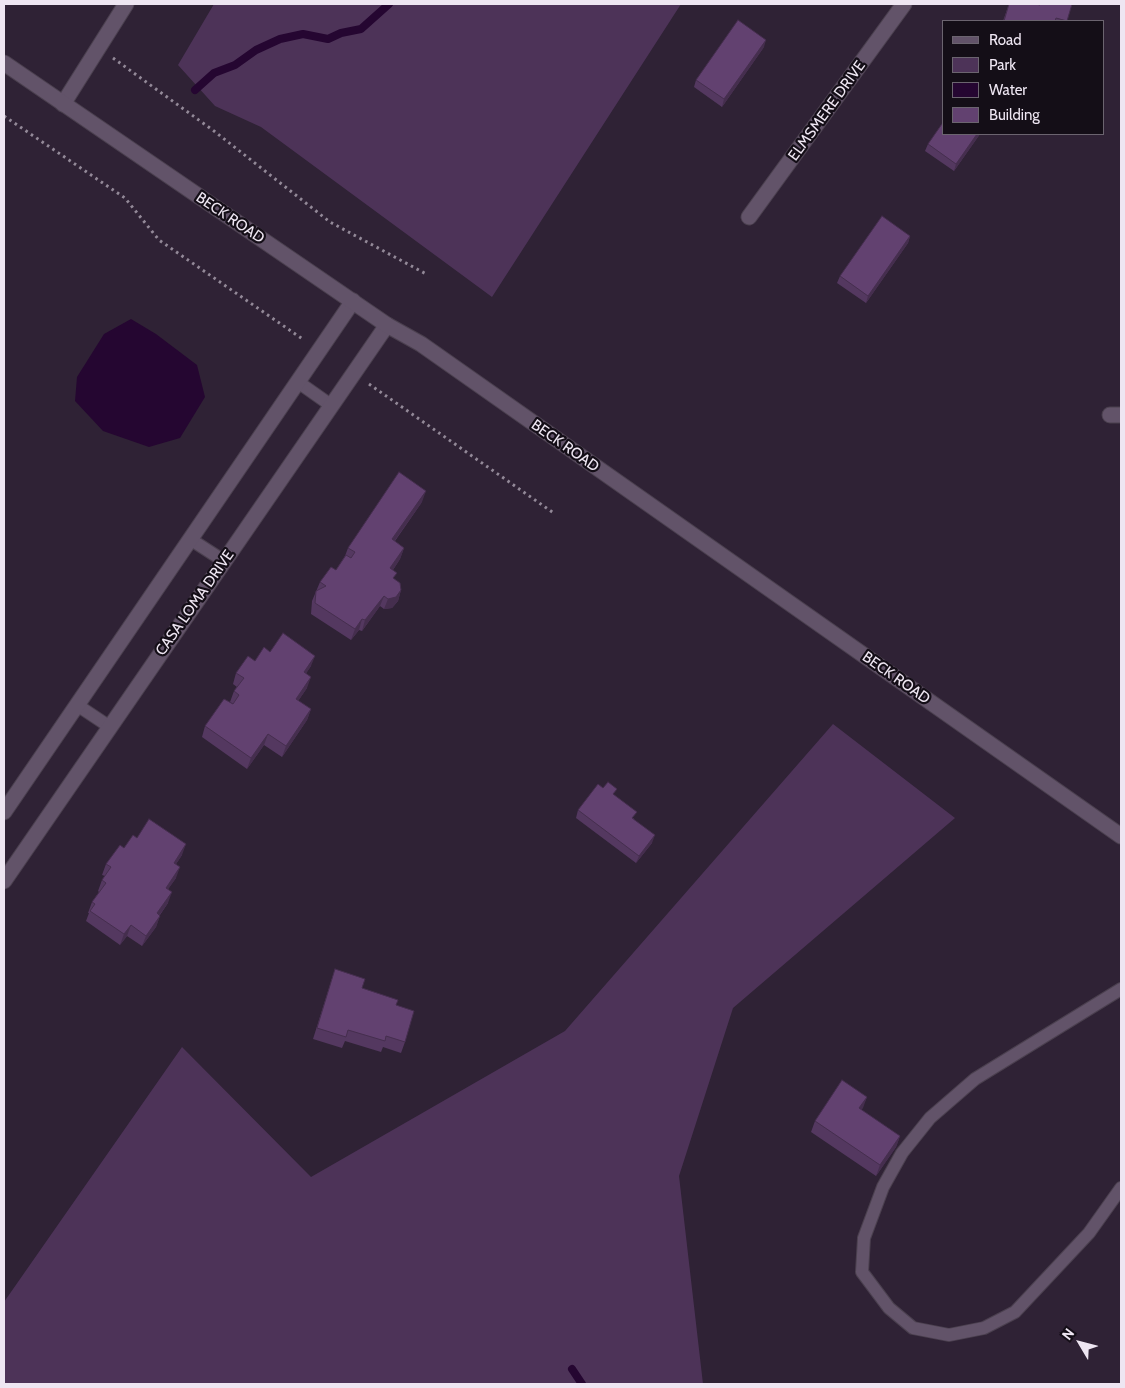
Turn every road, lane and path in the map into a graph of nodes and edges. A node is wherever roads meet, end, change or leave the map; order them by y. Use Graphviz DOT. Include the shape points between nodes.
graph roads {
  1 [pos="126,4"];
  2 [pos="904,4"];
  3 [pos="98,47"];
  4 [pos="4,63"];
  5 [pos="63,104"];
  6 [pos="4,116"];
  7 [pos="749,218"];
  8 [pos="143,219"];
  9 [pos="428,275"];
  10 [pos="353,301"];
  11 [pos="387,325"];
  12 [pos="298,382"];
  13 [pos="332,406"];
  14 [pos="190,539"];
  15 [pos="224,561"];
  16 [pos="77,705"];
  17 [pos="110,727"];
  18 [pos="4,812"];
  19 [pos="1121,836"];
  20 [pos="4,881"];
  21 [pos="1121,989"];
  22 [pos="1121,1188"];
  1 -- 3 [label="street"];
  2 -- 7 [label="street, ELMSMERE DRIVE"];
  3 -- 5 [label="street"];
  3 -- 9 [label="path" via="214,131 330,222"];
  4 -- 5 [label="street, BECK ROAD"];
  5 -- 10 [label="street, BECK ROAD"];
  6 -- 8 [label="path" via="125,198"];
  10 -- 11 [label="street, BECK ROAD"];
  10 -- 12 [label="street"];
  11 -- 13 [label="street, CASA LOMA DRIVE"];
  11 -- 19 [label="street, BECK ROAD" via="421,344"];
  12 -- 13 [label="lane"];
  12 -- 14 [label="street"];
  13 -- 15 [label="street, CASA LOMA DRIVE"];
  14 -- 15 [label="lane"];
  14 -- 16 [label="street"];
  15 -- 17 [label="street, CASA LOMA DRIVE"];
  16 -- 17 [label="lane"];
  16 -- 18 [label="street"];
  17 -- 20 [label="street, CASA LOMA DRIVE"];
  21 -- 22 [label="lane" via="975,1079 930,1118 902,1153 882,1188 864,1238 862,1272 888,1308 913,1328 949,1335 984,1328 1015,1312 1089,1233"];
}
